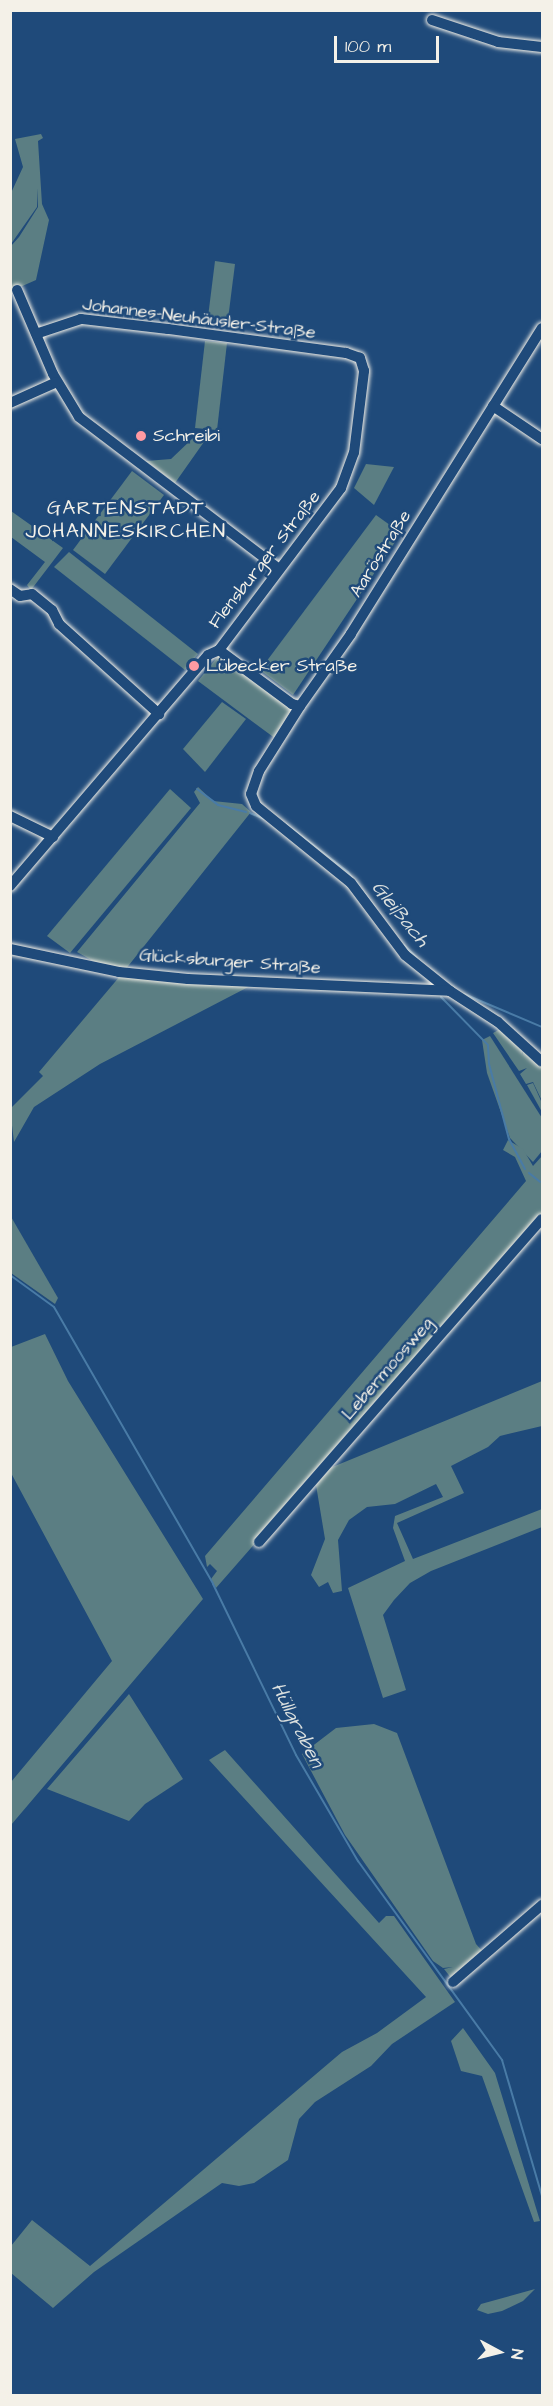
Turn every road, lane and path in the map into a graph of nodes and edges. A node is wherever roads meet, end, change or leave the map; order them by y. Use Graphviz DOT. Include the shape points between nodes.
graph roads {
  1 [pos="432,20"];
  2 [pos="543,47"];
  3 [pos="17,290"];
  4 [pos="543,328"];
  5 [pos="36,334"];
  6 [pos="360,358"];
  7 [pos="57,382"];
  8 [pos="10,403"];
  9 [pos="493,406"];
  10 [pos="543,439"];
  11 [pos="278,568"];
  12 [pos="10,589"];
  13 [pos="20,596"];
  14 [pos="10,604"];
  15 [pos="219,650"];
  16 [pos="300,706"];
  17 [pos="159,714"];
  18 [pos="10,816"];
  19 [pos="53,837"];
  20 [pos="10,886"];
  21 [pos="10,949"];
  22 [pos="450,991"];
  23 [pos="543,1062"];
  24 [pos="543,1219"];
  25 [pos="260,1542"];
  26 [pos="543,1905"];
  27 [pos="453,1982"];
  1 -- 2 [label="street" via="498,42"];
  3 -- 5 [label="street"];
  4 -- 9 [label="street, Aaröstraße"];
  5 -- 6 [label="street, Johannes-Neuhäusler-Straße" via="81,319 287,344"];
  5 -- 7 [label="street"];
  6 -- 11 [label="street, Flensburger Straße" via="364,371 354,453 345,480"];
  7 -- 8 [label="street"];
  7 -- 11 [label="street" via="70,408 86,423"];
  9 -- 10 [label="street"];
  9 -- 16 [label="street, Aaröstraße" via="351,634"];
  11 -- 15 [label="street, Flensburger Straße"];
  12 -- 13 [label="street"];
  13 -- 14 [label="street"];
  13 -- 17 [label="street" via="32,594 52,610 59,624"];
  15 -- 16 [label="street"];
  15 -- 17 [label="street, Flensburger Straße" via="208,655"];
  16 -- 22 [label="street, Aaröstraße" via="256,777 251,798 336,868 405,955"];
  17 -- 19 [label="street, Flensburger Straße"];
  18 -- 19 [label="street"];
  19 -- 20 [label="street, Flensburger Straße"];
  21 -- 22 [label="street, Glücksburger Straße" via="119,972 188,979"];
  22 -- 23 [label="street" via="498,1022"];
  24 -- 25 [label="street, Lebermoosweg"];
  26 -- 27 [label="street"];
}
